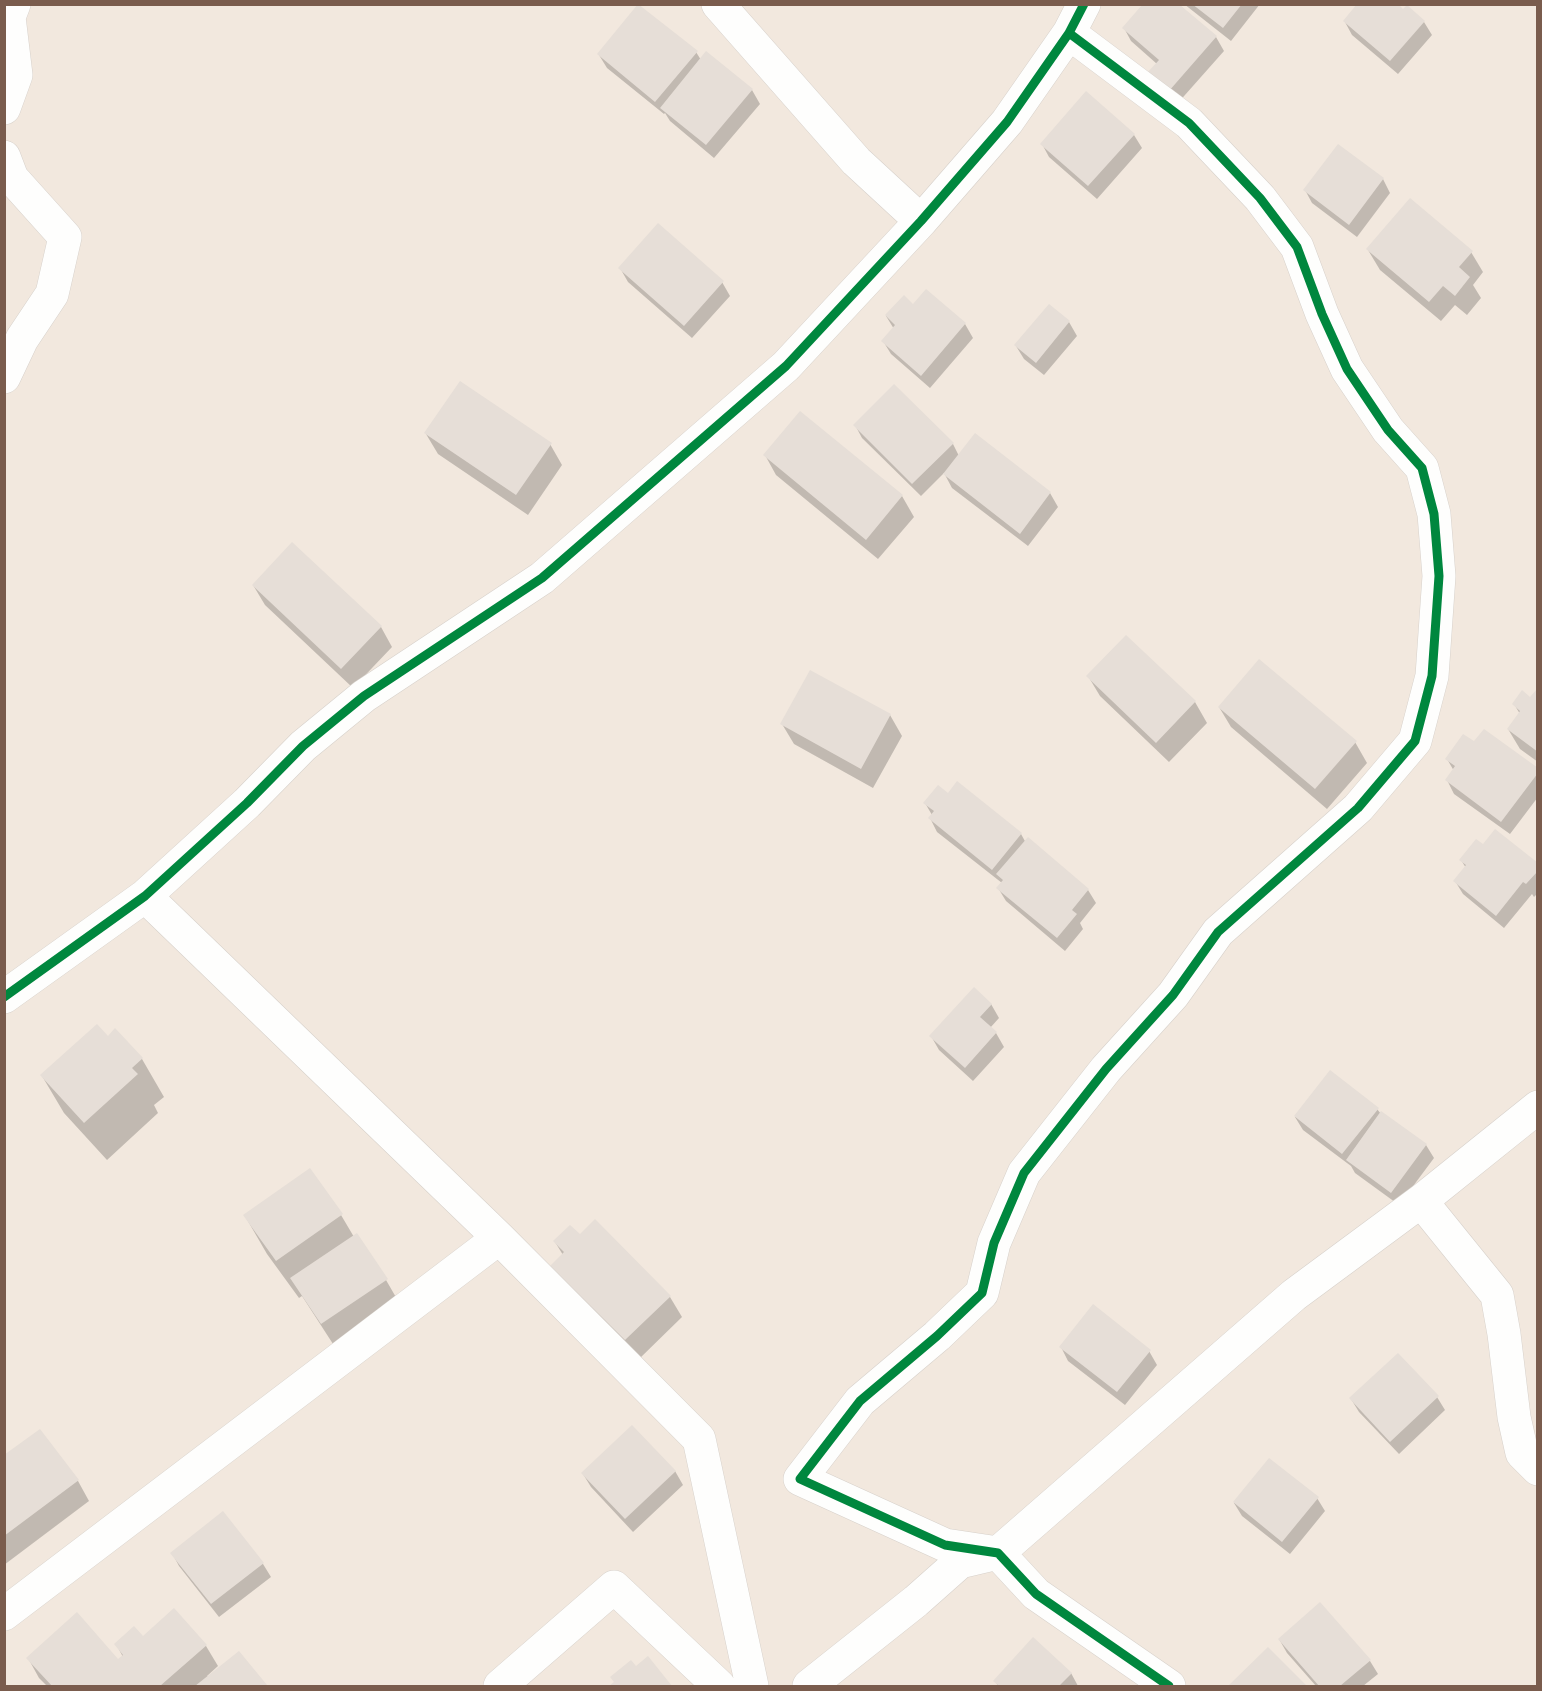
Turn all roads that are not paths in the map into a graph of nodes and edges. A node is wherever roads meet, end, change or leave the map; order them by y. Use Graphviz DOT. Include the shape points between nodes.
graph roads {
  1 [pos="14,4"];
  2 [pos="718,4"];
  3 [pos="1084,4"];
  4 [pos="1069,33"];
  5 [pos="4,108"];
  6 [pos="4,157"];
  7 [pos="921,221"];
  8 [pos="4,377"];
  9 [pos="145,896"];
  10 [pos="4,998"];
  11 [pos="1538,1107"];
  12 [pos="1421,1202"];
  13 [pos="499,1239"];
  14 [pos="1538,1469"];
  15 [pos="998,1553"];
  16 [pos="4,1614"];
  17 [pos="500,1686"];
  18 [pos="719,1686"];
  19 [pos="752,1686"];
  20 [pos="808,1686"];
  21 [pos="1169,1686"];
  1 -- 5 [label="street" via="9,17 16,75"];
  2 -- 7 [label="street" via="856,161"];
  3 -- 4 [label="street"];
  4 -- 7 [label="street" via="1007,122"];
  4 -- 15 [label="street" via="1189,123 1260,198 1297,246 1347,369 1388,430 1422,468 1434,514 1438,576 1432,676 1415,741 1358,808 1218,932 1173,995 1106,1069 1024,1173 994,1243 982,1293 860,1401 800,1479 945,1545"];
  6 -- 8 [label="street" via="12,178 65,237 52,294 22,339"];
  7 -- 9 [label="street" via="786,366 542,578 355,703 303,746 248,803"];
  9 -- 10 [label="street"];
  9 -- 13 [label="street"];
  11 -- 12 [label="street"];
  12 -- 14 [label="street" via="1497,1295 1522,1453"];
  12 -- 15 [label="street" via="1294,1295"];
  13 -- 16 [label="street"];
  13 -- 19 [label="street" via="699,1439"];
  15 -- 20 [label="street" via="960,1562"];
  15 -- 21 [label="street" via="1036,1594"];
  17 -- 18 [label="street" via="615,1587"];
}
